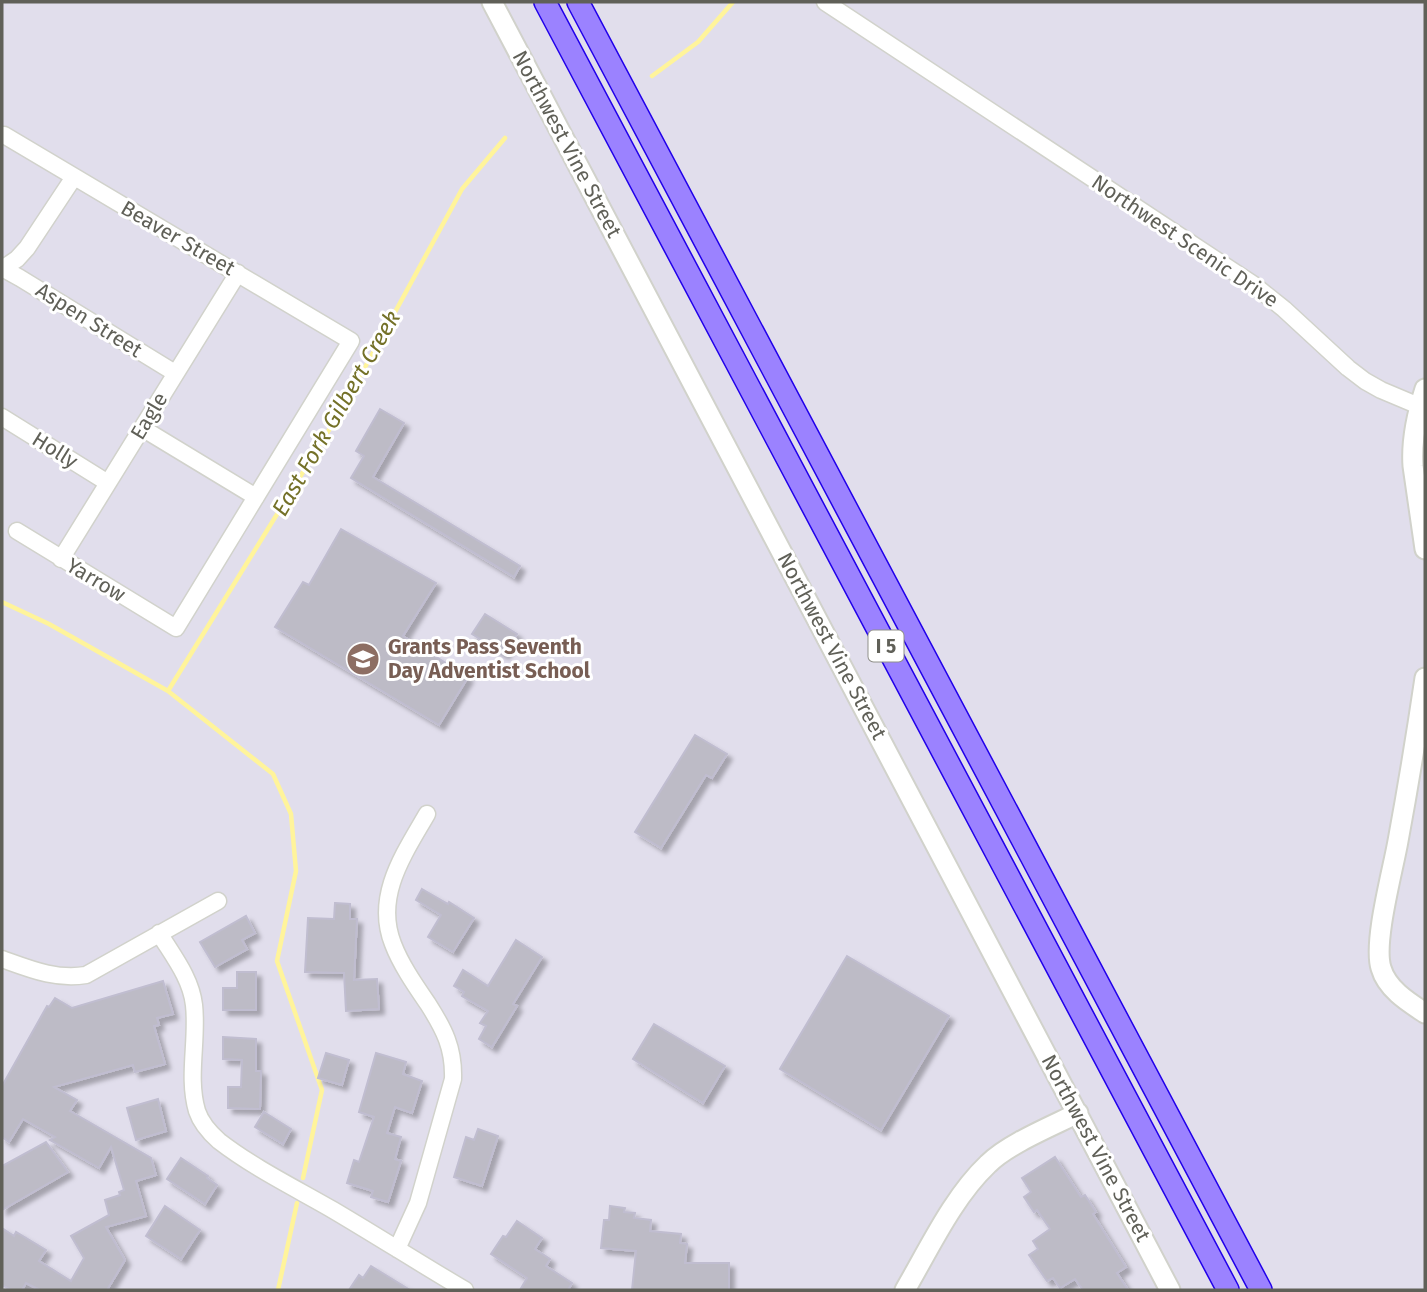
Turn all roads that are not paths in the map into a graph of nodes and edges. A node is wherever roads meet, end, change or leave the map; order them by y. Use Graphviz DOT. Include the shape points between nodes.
graph roads {
  1 [pos="492,2"];
  2 [pos="545,2"];
  3 [pos="578,2"];
  4 [pos="825,2"];
  5 [pos="4,135"];
  6 [pos="74,177"];
  7 [pos="2,269"];
  8 [pos="238,273"];
  9 [pos="175,373"];
  10 [pos="1422,398"];
  11 [pos="2,417"];
  12 [pos="142,428"];
  13 [pos="108,483"];
  14 [pos="256,497"];
  15 [pos="17,531"];
  16 [pos="1425,549"];
  17 [pos="61,559"];
  18 [pos="1425,678"];
  19 [pos="427,814"];
  20 [pos="218,901"];
  21 [pos="159,933"];
  22 [pos="2,959"];
  23 [pos="1425,1013"];
  24 [pos="1078,1113"];
  25 [pos="397,1249"];
  26 [pos="465,1290"];
  27 [pos="905,1290"];
  28 [pos="1170,1290"];
  29 [pos="1228,1290"];
  30 [pos="1261,1290"];
  1 -- 24 [label="street, Northwest Vine Street"];
  2 -- 29 [label="highway, I 5"];
  3 -- 30 [label="highway, I 5"];
  4 -- 10 [label="street, Northwest Scenic Drive" via="1254,285 1365,381 1381,390"];
  5 -- 6 [label="street, Beaver Street"];
  6 -- 7 [label="street" via="27,248"];
  6 -- 8 [label="street, Beaver Street"];
  7 -- 9 [label="street, Aspen Street"];
  8 -- 9 [label="street, Eagle"];
  8 -- 14 [label="street, Beaver Street" via="351,341"];
  9 -- 12 [label="street, Eagle"];
  10 -- 16 [label="street, Northwest Scenic Drive" via="1413,466"];
  11 -- 13 [label="street, Holly"];
  12 -- 13 [label="street, Eagle"];
  12 -- 14 [label="street"];
  13 -- 17 [label="street, Eagle"];
  14 -- 17 [label="street, Yarrow" via="176,628"];
  15 -- 17 [label="street, Yarrow"];
  18 -- 23 [label="street" via="1380,953 1381,968 1397,992"];
  19 -- 25 [label="street" via="390,886 387,922 401,961 449,1043 453,1079 418,1203"];
  20 -- 21 [label="street"];
  21 -- 22 [label="street" via="86,975 57,976"];
  21 -- 25 [label="street" via="182,969 194,1004 193,1094 207,1129 237,1153"];
  24 -- 27 [label="street" via="989,1163 966,1190"];
  24 -- 28 [label="street, Northwest Vine Street"];
  25 -- 26 [label="street"];
}
